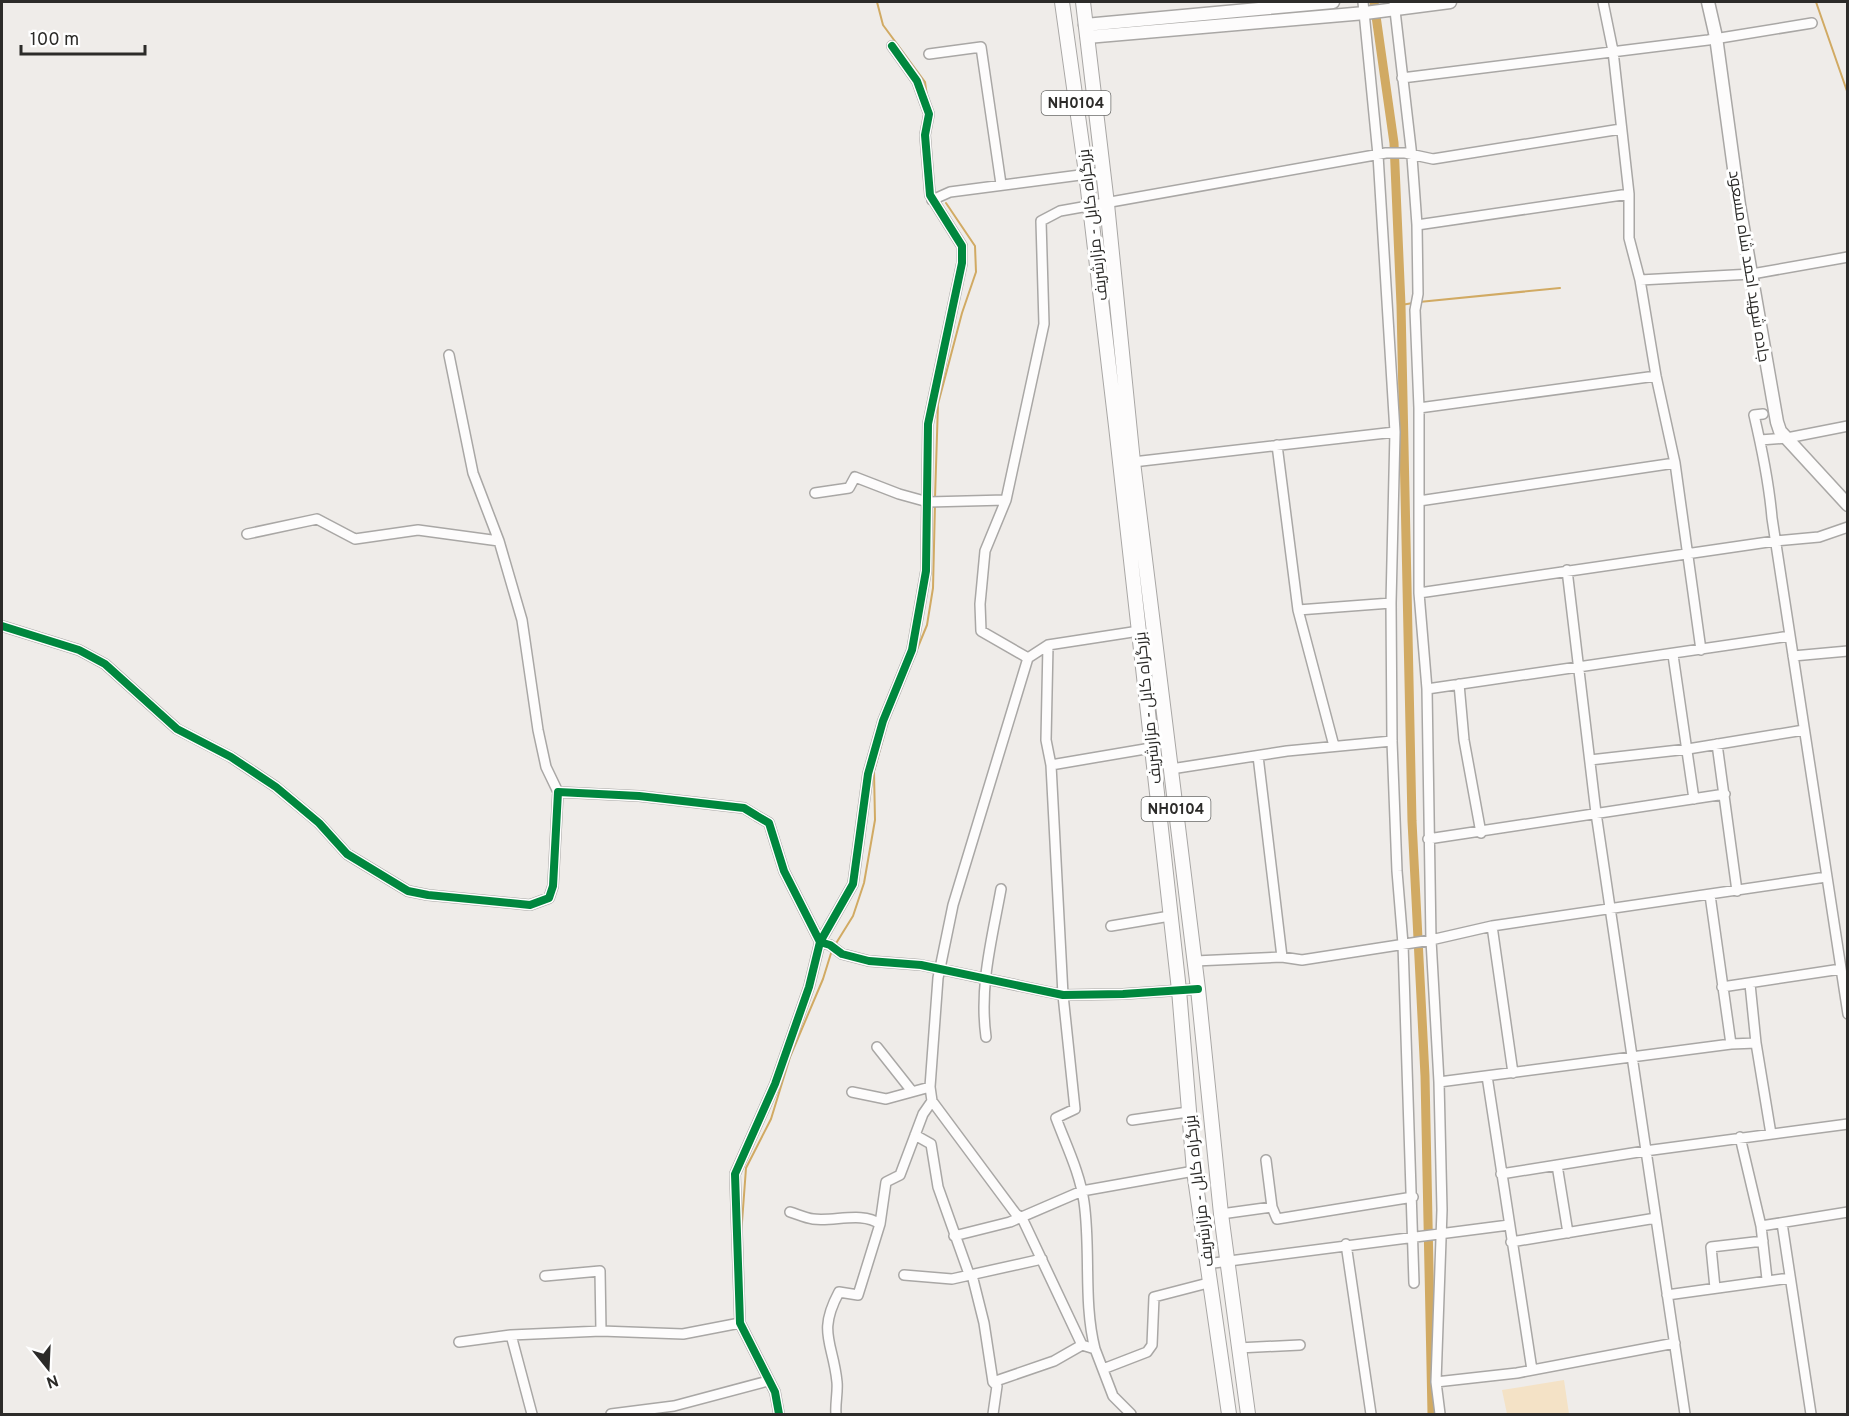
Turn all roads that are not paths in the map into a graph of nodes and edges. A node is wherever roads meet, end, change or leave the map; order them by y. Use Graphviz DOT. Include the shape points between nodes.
graph roads {
  1 [pos="1062,2"];
  2 [pos="1083,2"];
  3 [pos="1332,2"];
  4 [pos="1450,2"];
  5 [pos="1603,2"];
  6 [pos="1708,2"];
  7 [pos="1287,3"];
  8 [pos="1394,6"];
  9 [pos="1365,9"];
  10 [pos="1812,23"];
  11 [pos="1086,31"];
  12 [pos="1716,37"];
  13 [pos="892,46"];
  14 [pos="1612,51"];
  15 [pos="929,54"];
  16 [pos="1402,78"];
  17 [pos="1621,129"];
  18 [pos="1382,154"];
  19 [pos="1409,155"];
  20 [pos="1103,172"];
  21 [pos="1086,173"];
  22 [pos="1001,184"];
  23 [pos="1629,194"];
  24 [pos="932,200"];
  25 [pos="1089,204"];
  26 [pos="1107,204"];
  27 [pos="1417,225"];
  28 [pos="1847,258"];
  29 [pos="1752,274"];
  30 [pos="1640,280"];
  31 [pos="449,356"];
  32 [pos="1656,376"];
  33 [pos="1419,408"];
  34 [pos="1763,414"];
  35 [pos="1848,426"];
  36 [pos="1395,432"];
  37 [pos="1787,438"];
  38 [pos="1760,440"];
  39 [pos="1277,445"];
  40 [pos="1133,462"];
  41 [pos="1675,464"];
  42 [pos="815,493"];
  43 [pos="1006,500"];
  44 [pos="1419,501"];
  45 [pos="933,502"];
  46 [pos="1848,505"];
  47 [pos="1848,526"];
  48 [pos="247,534"];
  49 [pos="499,541"];
  50 [pos="1775,541"];
  51 [pos="1689,554"];
  52 [pos="1567,570"];
  53 [pos="1419,593"];
  54 [pos="1391,603"];
  55 [pos="1298,610"];
  56 [pos="2,626"];
  57 [pos="1139,631"];
  58 [pos="1790,636"];
  59 [pos="1048,645"];
  60 [pos="1701,650"];
  61 [pos="1848,651"];
  62 [pos="1673,655"];
  63 [pos="1793,656"];
  64 [pos="1028,658"];
  65 [pos="1578,668"];
  66 [pos="1460,684"];
  67 [pos="1427,689"];
  68 [pos="1804,730"];
  69 [pos="1392,741"];
  70 [pos="1717,744"];
  71 [pos="1334,746"];
  72 [pos="1151,748"];
  73 [pos="1688,749"];
  74 [pos="1258,756"];
  75 [pos="1590,760"];
  76 [pos="1051,765"];
  77 [pos="1171,769"];
  78 [pos="558,792"];
  79 [pos="1725,794"];
  80 [pos="1694,799"];
  81 [pos="1596,813"];
  82 [pos="1481,833"];
  83 [pos="1428,839"];
  84 [pos="1827,877"];
  85 [pos="1001,889"];
  86 [pos="1737,891"];
  87 [pos="1710,895"];
  88 [pos="1611,909"];
  89 [pos="1170,916"];
  90 [pos="1112,926"];
  91 [pos="1492,926"];
  92 [pos="1427,940"];
  93 [pos="825,943"];
  94 [pos="1407,944"];
  95 [pos="1282,957"];
  96 [pos="1195,960"];
  97 [pos="1840,969"];
  98 [pos="940,970"];
  99 [pos="984,978"];
  100 [pos="1750,984"];
  101 [pos="1722,987"];
  102 [pos="1198,989"];
  103 [pos="1179,990"];
  104 [pos="1063,995"];
  105 [pos="1848,1014"];
  106 [pos="986,1037"];
  107 [pos="1756,1043"];
  108 [pos="1731,1044"];
  109 [pos="877,1047"];
  110 [pos="1631,1056"];
  111 [pos="1513,1073"];
  112 [pos="1487,1076"];
  113 [pos="1439,1082"];
  114 [pos="930,1087"];
  115 [pos="911,1090"];
  116 [pos="852,1092"];
  117 [pos="932,1101"];
  118 [pos="1188,1112"];
  119 [pos="1132,1120"];
  120 [pos="1848,1124"];
  121 [pos="1771,1134"];
  122 [pos="915,1135"];
  123 [pos="1740,1137"];
  124 [pos="1645,1150"];
  125 [pos="1266,1160"];
  126 [pos="1557,1165"];
  127 [pos="1194,1171"];
  128 [pos="1501,1174"];
  129 [pos="1082,1191"];
  130 [pos="1413,1197"];
  131 [pos="1272,1207"];
  132 [pos="789,1212"];
  133 [pos="1848,1212"];
  134 [pos="1221,1214"];
  135 [pos="1022,1218"];
  136 [pos="1656,1218"];
  137 [pos="1782,1222"];
  138 [pos="880,1224"];
  139 [pos="1509,1225"];
  140 [pos="1761,1226"];
  141 [pos="1568,1233"];
  142 [pos="1436,1235"];
  143 [pos="954,1236"];
  144 [pos="1417,1237"];
  145 [pos="1763,1241"];
  146 [pos="1511,1242"];
  147 [pos="1346,1244"];
  148 [pos="1042,1259"];
  149 [pos="1227,1261"];
  150 [pos="1206,1264"];
  151 [pos="971,1274"];
  152 [pos="904,1275"];
  153 [pos="545,1276"];
  154 [pos="1790,1278"];
  155 [pos="1767,1279"];
  156 [pos="1208,1283"];
  157 [pos="1414,1283"];
  158 [pos="1715,1288"];
  159 [pos="1667,1295"];
  160 [pos="740,1323"];
  161 [pos="601,1331"];
  162 [pos="511,1335"];
  163 [pos="459,1342"];
  164 [pos="1675,1343"];
  165 [pos="1082,1345"];
  166 [pos="1300,1345"];
  167 [pos="1238,1348"];
  168 [pos="1095,1349"];
  169 [pos="1103,1369"];
  170 [pos="1532,1370"];
  171 [pos="768,1382"];
  172 [pos="993,1382"];
  173 [pos="1436,1382"];
  174 [pos="532,1414"];
  175 [pos="611,1414"];
  176 [pos="779,1414"];
  177 [pos="836,1414"];
  178 [pos="993,1414"];
  179 [pos="1131,1414"];
  180 [pos="1229,1414"];
  181 [pos="1248,1414"];
  182 [pos="1371,1414"];
  183 [pos="1440,1414"];
  184 [pos="1685,1414"];
  185 [pos="1811,1414"];
  1 -- 21 [label="highway, بزرگراه کابل - مزارشریف / NH0104"];
  2 -- 11 [label="highway, بزرگراه کابل - مزارشریف / NH0104"];
  3 -- 7 [label="main road"];
  4 -- 8 [label="main road"];
  5 -- 14 [label="street"];
  6 -- 12 [label="main road, جاده شهيد احمد شاه مسعود"];
  7 -- 11 [label="main road"];
  8 -- 9 [label="main road"];
  8 -- 16 [label="street"];
  9 -- 11 [label="main road"];
  9 -- 18 [label="street"];
  10 -- 12 [label="street"];
  11 -- 20 [label="highway, بزرگراه کابل - مزارشریف / NH0104"];
  12 -- 14 [label="street"];
  12 -- 29 [label="main road, جاده شهيد احمد شاه مسعود"];
  13 -- 24 [label="street" via="917,81 929,114 926,135"];
  14 -- 16 [label="street"];
  14 -- 17 [label="street"];
  15 -- 22 [label="street" via="981,47"];
  16 -- 19 [label="street"];
  17 -- 19 [label="street" via="1433,159"];
  17 -- 23 [label="street"];
  18 -- 19 [label="street"];
  18 -- 26 [label="street"];
  18 -- 36 [label="street"];
  19 -- 27 [label="street"];
  20 -- 21 [label="street"];
  20 -- 26 [label="highway, بزرگراه کابل - مزارشریف / NH0104"];
  21 -- 22 [label="street"];
  21 -- 25 [label="highway, بزرگراه کابل - مزارشریف / NH0104"];
  22 -- 24 [label="street" via="951,192"];
  23 -- 27 [label="street"];
  23 -- 30 [label="street" via="1629,238"];
  24 -- 45 [label="street" via="962,246 962,263 928,423"];
  25 -- 26 [label="street"];
  25 -- 43 [label="street" via="1060,210 1041,221 1044,324"];
  25 -- 57 [label="highway, بزرگراه کابل - مزارشریف / NH0104"];
  26 -- 40 [label="highway, بزرگراه کابل - مزارشریف / NH0104"];
  27 -- 33 [label="street"];
  28 -- 29 [label="street"];
  29 -- 30 [label="street"];
  29 -- 37 [label="main road, جاده شهيد احمد شاه مسعود" via="1777,422"];
  30 -- 32 [label="street"];
  31 -- 49 [label="street" via="473,473"];
  32 -- 33 [label="street"];
  32 -- 41 [label="street"];
  33 -- 44 [label="street"];
  34 -- 38 [label="street" via="1754,415"];
  35 -- 37 [label="street"];
  36 -- 39 [label="street"];
  36 -- 54 [label="street"];
  37 -- 38 [label="street"];
  37 -- 46 [label="main road, جاده شهيد احمد شاه مسعود"];
  38 -- 50 [label="street"];
  39 -- 40 [label="street"];
  39 -- 55 [label="street"];
  40 -- 77 [label="highway, بزرگراه کابل - مزارشریف / NH0104"];
  41 -- 44 [label="street"];
  41 -- 51 [label="street"];
  42 -- 45 [label="street" via="849,488 855,477 898,494"];
  43 -- 45 [label="street"];
  43 -- 64 [label="street" via="985,551 981,631"];
  44 -- 53 [label="street"];
  45 -- 93 [label="street" via="923,596 912,650 883,721 868,774 853,884"];
  47 -- 50 [label="street" via="1819,537"];
  48 -- 49 [label="street" via="317,519 356,539 418,530"];
  49 -- 78 [label="street" via="522,620 546,767"];
  50 -- 51 [label="street"];
  50 -- 58 [label="street"];
  51 -- 52 [label="street"];
  51 -- 60 [label="street"];
  52 -- 53 [label="street"];
  52 -- 65 [label="street"];
  53 -- 67 [label="street"];
  54 -- 55 [label="street"];
  54 -- 69 [label="street"];
  55 -- 71 [label="street"];
  56 -- 78 [label="street" via="79,650 105,664 177,729 231,757 276,787 319,823 347,854 408,891 530,905 549,898"];
  57 -- 59 [label="street"];
  57 -- 72 [label="highway, بزرگراه کابل - مزارشریف / NH0104"];
  58 -- 60 [label="street"];
  58 -- 63 [label="street"];
  59 -- 64 [label="street"];
  59 -- 76 [label="street" via="1046,741"];
  60 -- 62 [label="street"];
  61 -- 63 [label="street"];
  62 -- 65 [label="street"];
  62 -- 73 [label="street"];
  63 -- 68 [label="street"];
  64 -- 98 [label="street" via="952,905"];
  65 -- 66 [label="street"];
  65 -- 75 [label="street"];
  66 -- 67 [label="street"];
  66 -- 82 [label="street" via="1464,740"];
  67 -- 83 [label="street"];
  68 -- 70 [label="street"];
  68 -- 84 [label="street"];
  69 -- 71 [label="street"];
  69 -- 94 [label="street" via="1396,871"];
  70 -- 73 [label="street"];
  70 -- 79 [label="street"];
  71 -- 74 [label="street"];
  72 -- 76 [label="street"];
  72 -- 89 [label="highway, بزرگراه کابل - مزارشریف / NH0104"];
  73 -- 75 [label="street"];
  73 -- 80 [label="street"];
  74 -- 77 [label="street"];
  74 -- 95 [label="street"];
  75 -- 81 [label="street"];
  76 -- 104 [label="street"];
  77 -- 96 [label="highway, بزرگراه کابل - مزارشریف / NH0104"];
  78 -- 93 [label="street" via="663,798 744,808 769,823 797,902"];
  79 -- 80 [label="street"];
  79 -- 86 [label="street"];
  80 -- 81 [label="street"];
  81 -- 82 [label="street"];
  81 -- 88 [label="street"];
  82 -- 83 [label="street"];
  83 -- 92 [label="street"];
  84 -- 86 [label="street"];
  84 -- 97 [label="street"];
  85 -- 99 [label="street"];
  86 -- 87 [label="street"];
  87 -- 88 [label="street"];
  87 -- 101 [label="street"];
  88 -- 91 [label="street"];
  88 -- 110 [label="street"];
  89 -- 90 [label="street"];
  89 -- 103 [label="highway, بزرگراه کابل - مزارشریف / NH0104"];
  91 -- 92 [label="street"];
  91 -- 111 [label="street"];
  92 -- 94 [label="street"];
  92 -- 113 [label="street"];
  93 -- 98 [label="street" via="842,954 869,961"];
  93 -- 160 [label="street" via="776,1084 735,1174"];
  94 -- 95 [label="street" via="1302,960"];
  94 -- 130 [label="street"];
  95 -- 96 [label="street"];
  96 -- 102 [label="highway, بزرگراه کابل - مزارشریف / NH0104"];
  97 -- 100 [label="street"];
  97 -- 105 [label="street"];
  98 -- 99 [label="street"];
  98 -- 114 [label="street"];
  99 -- 104 [label="street"];
  99 -- 106 [label="street"];
  100 -- 101 [label="street"];
  100 -- 107 [label="street"];
  101 -- 108 [label="street"];
  102 -- 103 [label="street"];
  102 -- 134 [label="highway, بزرگراه کابل - مزارشریف / NH0104"];
  103 -- 104 [label="street"];
  103 -- 118 [label="highway, بزرگراه کابل - مزارشریف / NH0104"];
  104 -- 129 [label="street" via="1075,1109 1056,1118"];
  107 -- 108 [label="street"];
  107 -- 121 [label="street"];
  108 -- 110 [label="street"];
  109 -- 115 [label="street"];
  110 -- 111 [label="street"];
  110 -- 124 [label="street"];
  111 -- 112 [label="street"];
  112 -- 113 [label="street"];
  112 -- 128 [label="street"];
  113 -- 142 [label="street"];
  114 -- 115 [label="street"];
  114 -- 117 [label="street"];
  115 -- 116 [label="street" via="886,1099"];
  117 -- 122 [label="street"];
  117 -- 135 [label="street"];
  118 -- 119 [label="street"];
  118 -- 127 [label="highway, بزرگراه کابل - مزارشریف / NH0104"];
  120 -- 121 [label="street"];
  121 -- 123 [label="street"];
  122 -- 138 [label="street" via="900,1175 886,1182"];
  122 -- 143 [label="street" via="931,1144"];
  123 -- 124 [label="street"];
  123 -- 140 [label="street"];
  124 -- 126 [label="street"];
  124 -- 136 [label="street"];
  125 -- 131 [label="street"];
  126 -- 128 [label="street"];
  126 -- 141 [label="street"];
  127 -- 129 [label="street"];
  127 -- 150 [label="highway, بزرگراه کابل - مزارشریف / NH0104"];
  128 -- 139 [label="street"];
  129 -- 135 [label="street"];
  129 -- 168 [label="street" via="1088,1245 1089,1326"];
  130 -- 131 [label="street" via="1281,1219 1274,1216"];
  130 -- 144 [label="street"];
  131 -- 134 [label="street"];
  132 -- 138 [label="street" via="812,1219 851,1218 876,1220"];
  133 -- 137 [label="street"];
  134 -- 149 [label="highway, بزرگراه کابل - مزارشریف / NH0104"];
  135 -- 143 [label="street"];
  135 -- 148 [label="street"];
  136 -- 141 [label="street"];
  136 -- 159 [label="street"];
  137 -- 140 [label="street"];
  137 -- 154 [label="street"];
  138 -- 177 [label="street" via="858,1295 839,1292 828,1312 827,1339 837,1385"];
  139 -- 142 [label="street"];
  139 -- 146 [label="street"];
  140 -- 145 [label="street"];
  141 -- 146 [label="street"];
  142 -- 144 [label="street"];
  142 -- 173 [label="street"];
  143 -- 151 [label="street"];
  144 -- 147 [label="street"];
  144 -- 157 [label="street"];
  145 -- 155 [label="street"];
  145 -- 158 [label="street" via="1711,1247"];
  146 -- 170 [label="street"];
  147 -- 149 [label="street"];
  147 -- 182 [label="street"];
  148 -- 151 [label="street"];
  148 -- 165 [label="street"];
  149 -- 150 [label="street"];
  149 -- 167 [label="highway, بزرگراه کابل - مزارشریف / NH0104"];
  150 -- 156 [label="highway, بزرگراه کابل - مزارشریف / NH0104"];
  151 -- 152 [label="street" via="952,1279"];
  151 -- 172 [label="street"];
  153 -- 161 [label="street" via="600,1271"];
  154 -- 155 [label="street"];
  154 -- 185 [label="street"];
  155 -- 158 [label="street"];
  156 -- 169 [label="street" via="1154,1297 1152,1345 1147,1352"];
  156 -- 180 [label="highway, بزرگراه کابل - مزارشریف / NH0104"];
  158 -- 159 [label="street"];
  159 -- 164 [label="street"];
  160 -- 161 [label="street" via="683,1334"];
  160 -- 171 [label="street"];
  161 -- 162 [label="street"];
  162 -- 163 [label="street"];
  162 -- 174 [label="street"];
  164 -- 170 [label="street"];
  164 -- 184 [label="street"];
  165 -- 168 [label="street"];
  165 -- 172 [label="street" via="1054,1361"];
  166 -- 167 [label="street"];
  167 -- 181 [label="highway, بزرگراه کابل - مزارشریف / NH0104"];
  168 -- 169 [label="street"];
  169 -- 179 [label="street" via="1113,1396"];
  170 -- 173 [label="street"];
  171 -- 175 [label="street" via="674,1406"];
  171 -- 176 [label="street" via="775,1392"];
  172 -- 178 [label="street" via="997,1386"];
  173 -- 183 [label="street"];
}
